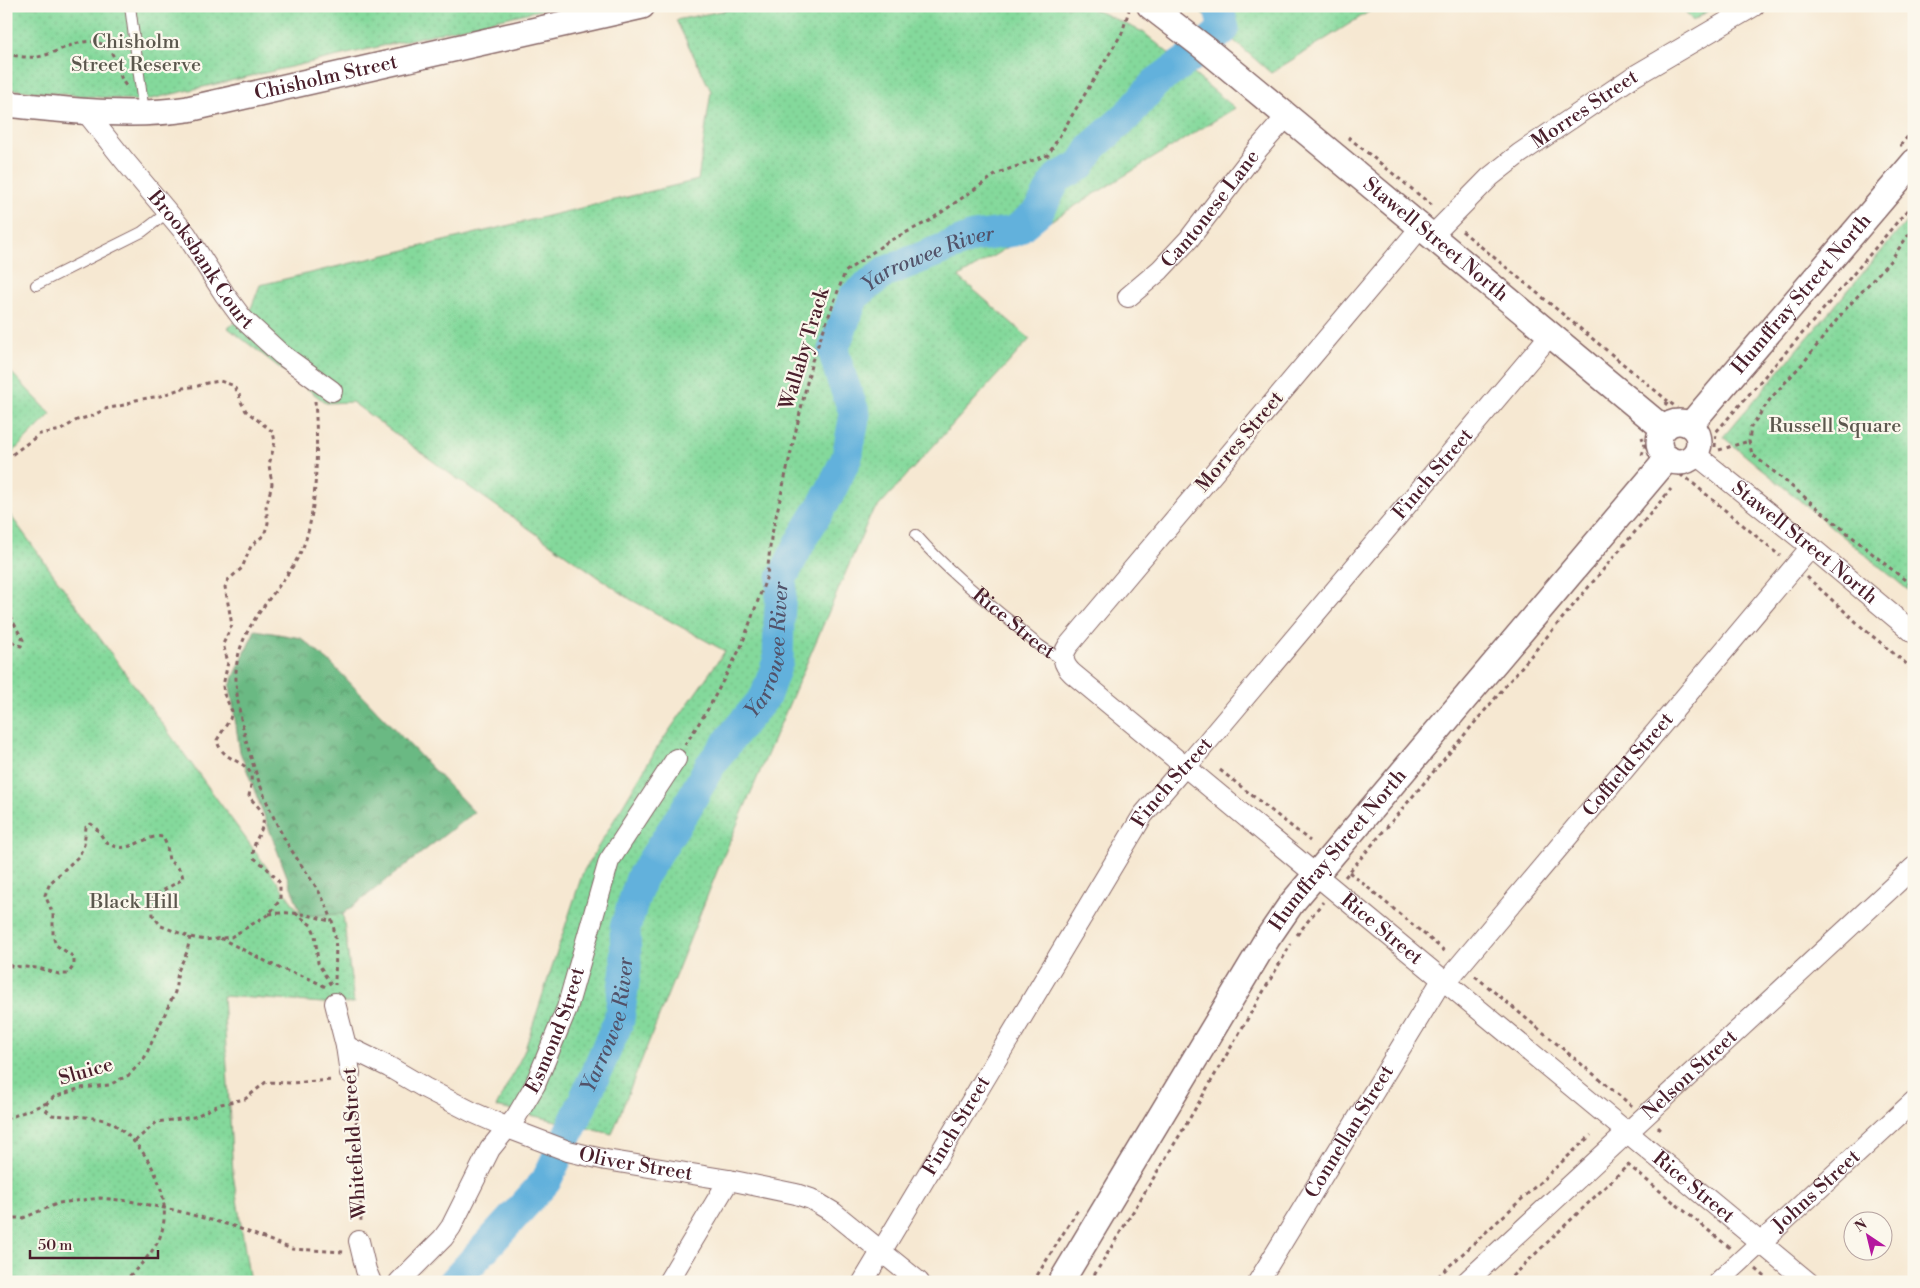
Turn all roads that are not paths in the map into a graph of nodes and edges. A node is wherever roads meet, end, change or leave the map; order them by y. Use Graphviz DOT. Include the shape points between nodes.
graph roads {
  1 [pos="130,6"];
  2 [pos="642,6"];
  3 [pos="1150,6"];
  4 [pos="1754,6"];
  5 [pos="6,104"];
  6 [pos="86,111"];
  7 [pos="144,114"];
  8 [pos="1287,116"];
  9 [pos="1914,162"];
  10 [pos="168,212"];
  11 [pos="1426,232"];
  12 [pos="36,285"];
  13 [pos="1128,297"];
  14 [pos="1551,334"];
  15 [pos="332,391"];
  16 [pos="1671,420"];
  17 [pos="1706,456"];
  18 [pos="1668,458"];
  19 [pos="916,535"];
  20 [pos="1811,547"];
  21 [pos="1914,634"];
  22 [pos="1063,658"];
  23 [pos="676,758"];
  24 [pos="1184,768"];
  25 [pos="1914,867"];
  26 [pos="1315,874"];
  27 [pos="1444,982"];
  28 [pos="335,998"];
  29 [pos="346,1046"];
  30 [pos="350,1076"];
  31 [pos="1914,1100"];
  32 [pos="507,1128"];
  33 [pos="1626,1133"];
  34 [pos="729,1180"];
  35 [pos="1760,1243"];
  36 [pos="360,1247"];
  37 [pos="881,1251"];
  38 [pos="371,1282"];
  39 [pos="399,1282"];
  40 [pos="668,1282"];
  41 [pos="863,1282"];
  42 [pos="919,1282"];
  43 [pos="1061,1282"];
  44 [pos="1258,1282"];
  45 [pos="1466,1282"];
  46 [pos="1718,1282"];
  47 [pos="1808,1282"];
  1 -- 7 [label="lane"];
  2 -- 7 [label="street, Chisholm Street" via="195,108"];
  3 -- 8 [label="street, Stawell Street North"];
  4 -- 11 [label="street, Morres Street" via="1631,78 1519,154"];
  5 -- 6 [label="street, Chisholm Street"];
  6 -- 7 [label="street, Chisholm Street"];
  6 -- 10 [label="street, Brooksbank Court"];
  8 -- 11 [label="street, Stawell Street North"];
  8 -- 13 [label="street, Cantonese Lane" via="1258,148 1189,239"];
  9 -- 16 [label="street, Humffray Street North"];
  10 -- 12 [label="lane" via="142,232"];
  10 -- 15 [label="street, Brooksbank Court" via="242,318 267,343"];
  11 -- 14 [label="street, Stawell Street North"];
  11 -- 22 [label="street, Morres Street" via="1072,640"];
  14 -- 16 [label="street, Stawell Street North"];
  14 -- 24 [label="street, Finch Street"];
  16 -- 17 [label="street" via="1698,436"];
  16 -- 18 [label="street" via="1660,436 1659,444"];
  17 -- 18 [label="street" via="1681,462"];
  17 -- 20 [label="street, Stawell Street North"];
  18 -- 26 [label="street, Humffray Street North"];
  19 -- 22 [label="lane, Rice Street" via="941,562 996,610 1044,650"];
  20 -- 21 [label="street, Stawell Street North"];
  20 -- 27 [label="street, Coffield Street"];
  22 -- 24 [label="street, Rice Street" via="1072,673"];
  23 -- 32 [label="street, Esmond Street" via="609,861 568,1008 535,1085"];
  24 -- 26 [label="street, Rice Street"];
  24 -- 37 [label="street, Finch Street" via="1144,815"];
  25 -- 33 [label="street, Nelson Street"];
  26 -- 27 [label="street, Rice Street"];
  26 -- 43 [label="street, Humffray Street North" via="1268,939"];
  27 -- 33 [label="street, Rice Street"];
  27 -- 44 [label="street, Connellan Street"];
  28 -- 29 [label="street, Whitefield Street"];
  29 -- 30 [label="street, Whitefield Street"];
  29 -- 32 [label="street, Oliver Street"];
  31 -- 35 [label="street, Johns Street"];
  32 -- 34 [label="street, Oliver Street" via="568,1151 606,1160"];
  32 -- 39 [label="street, Esmond Street" via="486,1156 451,1227"];
  33 -- 35 [label="street, Rice Street"];
  33 -- 45 [label="street, Nelson Street"];
  34 -- 37 [label="street, Oliver Street" via="811,1199"];
  34 -- 40 [label="street"];
  35 -- 46 [label="street, Johns Street"];
  35 -- 47 [label="street, Rice Street"];
  36 -- 38 [label="street"];
  37 -- 41 [label="street, Finch Street"];
  37 -- 42 [label="street, Oliver Street"];
}
